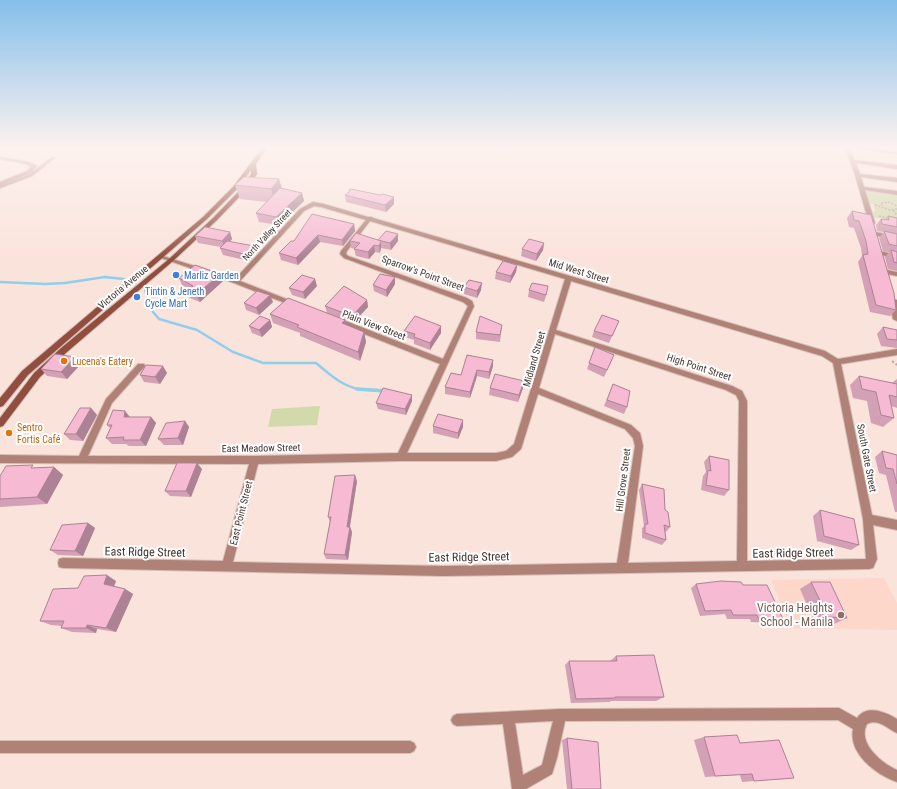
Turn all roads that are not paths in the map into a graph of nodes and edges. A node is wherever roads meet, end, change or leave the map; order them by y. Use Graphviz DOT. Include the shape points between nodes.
graph roads {
  1 [pos="237,185"];
  2 [pos="247,185"];
  3 [pos="861,185"];
  4 [pos="235,188"];
  5 [pos="862,188"];
  6 [pos="244,189"];
  7 [pos="897,193"];
  8 [pos="313,204"];
  9 [pos="877,217"];
  10 [pos="370,218"];
  11 [pos="871,218"];
  12 [pos="897,238"];
  13 [pos="877,244"];
  14 [pos="161,257"];
  15 [pos="897,257"];
  16 [pos="171,260"];
  17 [pos="897,274"];
  18 [pos="568,279"];
  19 [pos="236,282"];
  20 [pos="897,302"];
  21 [pos="301,307"];
  22 [pos="330,318"];
  23 [pos="897,319"];
  24 [pos="553,331"];
  25 [pos="897,352"];
  26 [pos="837,362"];
  27 [pos="445,363"];
  28 [pos="141,366"];
  29 [pos="25,373"];
  30 [pos="37,375"];
  31 [pos="536,390"];
  32 [pos="0,404"];
  33 [pos="0,424"];
  34 [pos="518,446"];
  35 [pos="401,457"];
  36 [pos="0,459"];
  37 [pos="82,459"];
  38 [pos="254,460"];
  39 [pos="868,518"];
  40 [pos="897,525"];
  41 [pos="872,559"];
  42 [pos="63,563"];
  43 [pos="227,567"];
  44 [pos="622,567"];
  45 [pos="742,567"];
  46 [pos="560,715"];
  47 [pos="508,717"];
  48 [pos="457,720"];
  49 [pos="859,726"];
  50 [pos="897,727"];
  51 [pos="0,747"];
  52 [pos="410,747"];
  53 [pos="897,776"];
  54 [pos="519,787"];
  1 -- 4 [label="main road, Victoria Avenue"];
  2 -- 6 [label="main road, Victoria Avenue"];
  3 -- 5 [label="street"];
  4 -- 6 [label="main road"];
  4 -- 14 [label="main road, Victoria Avenue"];
  5 -- 7 [label="street"];
  5 -- 11 [label="street"];
  6 -- 16 [label="main road, Victoria Avenue"];
  8 -- 10 [label="street, Mid West Street"];
  8 -- 19 [label="street, North Valley Street" via="302,210"];
  9 -- 11 [label="street"];
  10 -- 18 [label="street, Mid West Street"];
  10 -- 27 [label="street, Sparrow's Point Street" via="344,251 346,257 470,302 471,306"];
  11 -- 13 [label="street"];
  12 -- 13 [label="street"];
  13 -- 15 [label="street"];
  13 -- 17 [label="street" via="884,272"];
  14 -- 16 [label="street"];
  14 -- 29 [label="main road, Victoria Avenue"];
  16 -- 19 [label="street"];
  16 -- 30 [label="main road, Victoria Avenue"];
  18 -- 24 [label="street, Midland Street"];
  18 -- 26 [label="street, Mid West Street" via="825,354"];
  19 -- 21 [label="street"];
  20 -- 23 [label="street" via="892,301"];
  22 -- 27 [label="street, Plain View Street"];
  24 -- 31 [label="street, Midland Street"];
  24 -- 45 [label="street, High Point Street" via="739,393 743,401"];
  25 -- 26 [label="street"];
  26 -- 39 [label="street, South Gate Street"];
  27 -- 35 [label="street, Sparrow's Point Street"];
  28 -- 37 [label="street" via="109,401"];
  29 -- 30 [label="main road"];
  29 -- 32 [label="main road, Victoria Avenue"];
  30 -- 33 [label="main road, Victoria Avenue"];
  31 -- 34 [label="street, Midland Street"];
  31 -- 44 [label="street, Hill Grove Street" via="628,427 637,436 639,446"];
  34 -- 35 [label="street, East Meadow Street" via="509,454 496,456"];
  35 -- 38 [label="street, East Meadow Street"];
  36 -- 37 [label="street, East Meadow Street"];
  37 -- 38 [label="street, East Meadow Street"];
  38 -- 43 [label="street, East Point Street"];
  39 -- 40 [label="street"];
  39 -- 41 [label="street, South Gate Street"];
  41 -- 45 [label="street, East Ridge Street" via="869,564 862,565"];
  42 -- 43 [label="street, East Ridge Street"];
  43 -- 44 [label="street, East Ridge Street" via="443,572"];
  44 -- 45 [label="street, East Ridge Street"];
  46 -- 47 [label="street"];
  46 -- 49 [label="street" via="839,714"];
  46 -- 54 [label="street" via="547,769"];
  47 -- 48 [label="street"];
  47 -- 54 [label="street"];
  49 -- 50 [label="street" via="870,716 886,719"];
  49 -- 53 [label="street" via="860,741 871,760 885,771"];
  51 -- 52 [label="street"];
}
